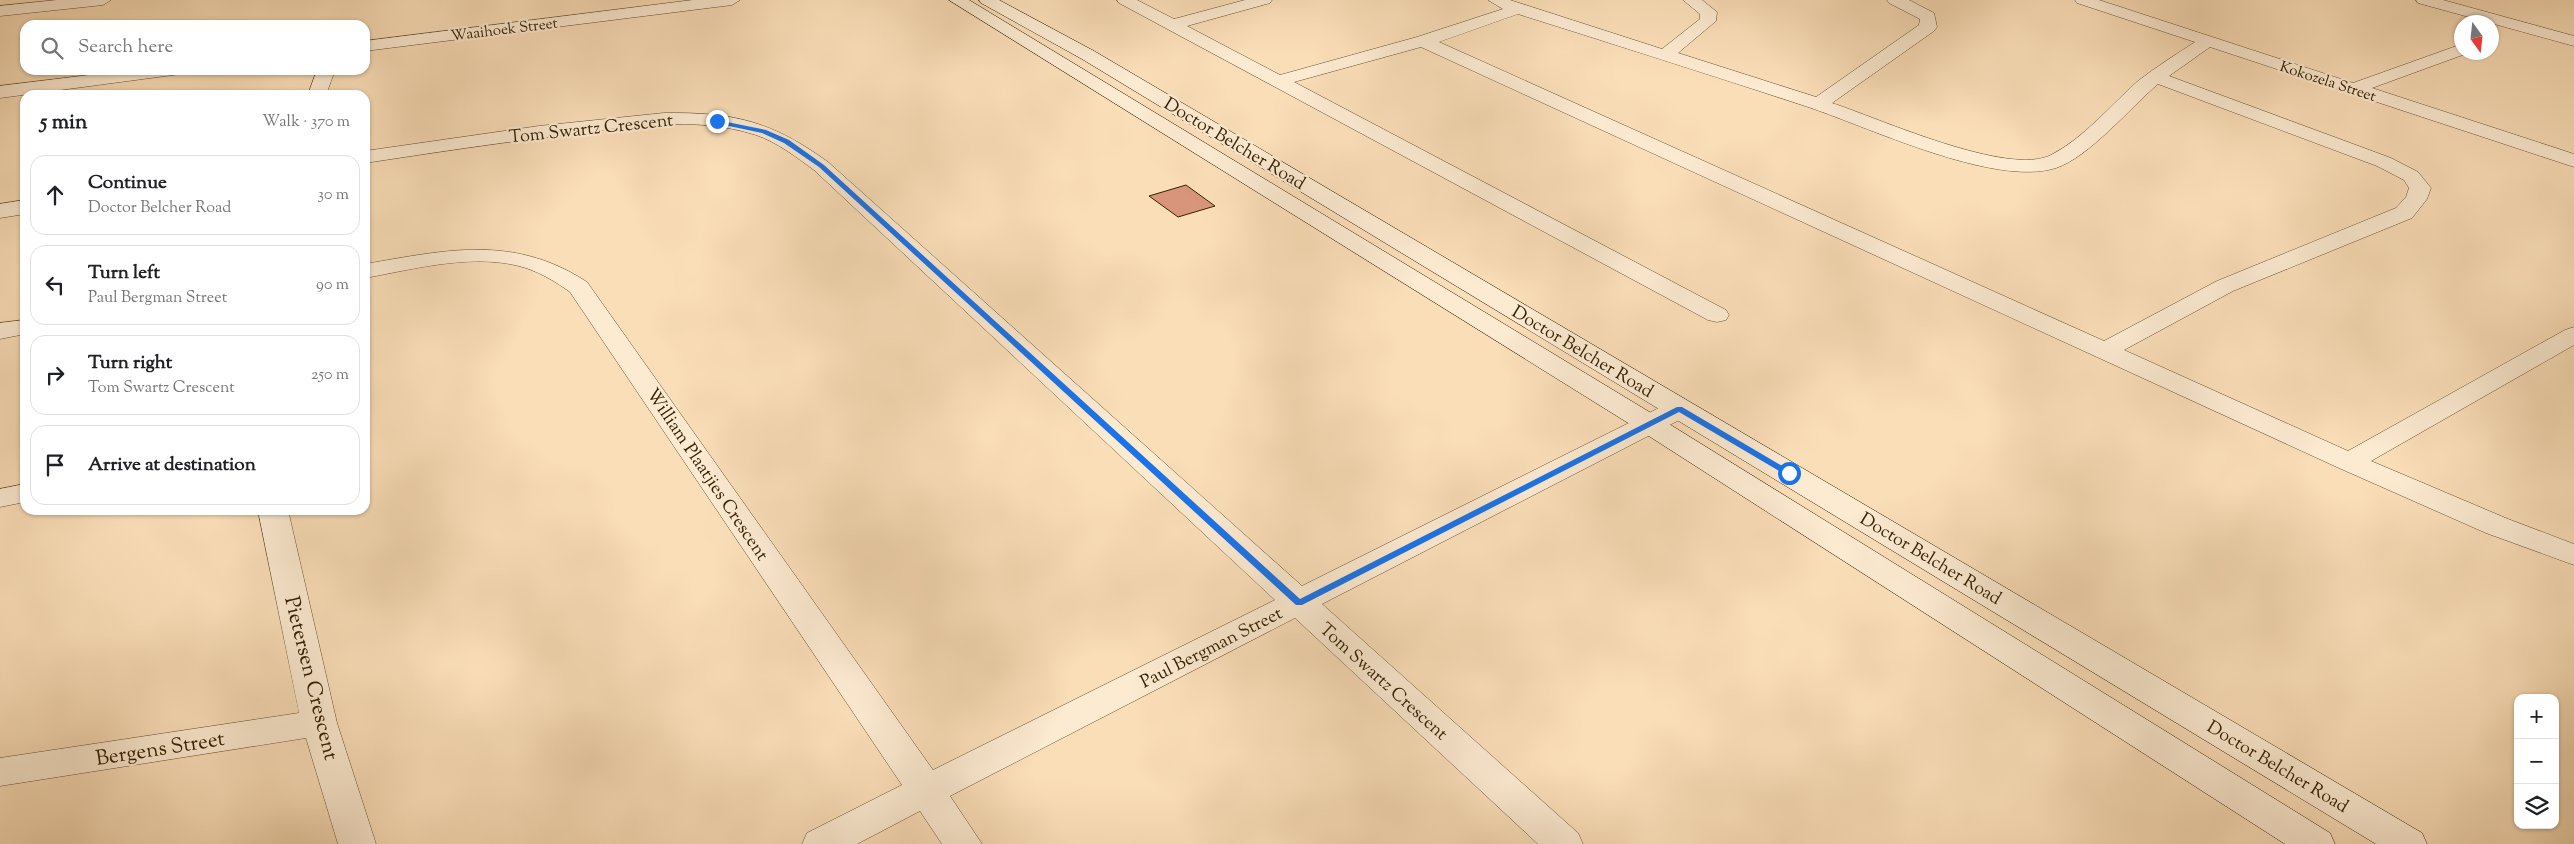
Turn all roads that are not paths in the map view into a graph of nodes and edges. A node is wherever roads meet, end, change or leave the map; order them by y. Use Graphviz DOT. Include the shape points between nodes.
graph roads {
  1 [pos="103,0"];
  2 [pos="732,0"];
  3 [pos="956,0"];
  4 [pos="987,0"];
  5 [pos="1125,0"];
  6 [pos="1264,0"];
  7 [pos="1496,0"];
  8 [pos="1690,0"];
  9 [pos="1895,0"];
  10 [pos="2083,0"];
  11 [pos="2424,0"];
  12 [pos="675,3"];
  13 [pos="1518,9"];
  14 [pos="0,11"];
  15 [pos="1172,24"];
  16 [pos="2523,27"];
  17 [pos="2499,36"];
  18 [pos="1422,41"];
  19 [pos="2208,41"];
  20 [pos="2574,41"];
  21 [pos="370,45"];
  22 [pos="2454,52"];
  23 [pos="1665,55"];
  24 [pos="134,75"];
  25 [pos="324,75"];
  26 [pos="2155,77"];
  27 [pos="1278,81"];
  28 [pos="2353,89"];
  29 [pos="319,90"];
  30 [pos="0,92"];
  31 [pos="1818,104"];
  32 [pos="370,156"];
  33 [pos="2574,161"];
  34 [pos="20,208"];
  35 [pos="0,210"];
  36 [pos="370,270"];
  37 [pos="1717,315"];
  38 [pos="20,328"];
  39 [pos="0,331"];
  40 [pos="2574,335"];
  41 [pos="2104,351"];
  42 [pos="1679,409"];
  43 [pos="1650,425"];
  44 [pos="2349,462"];
  45 [pos="20,494"];
  46 [pos="0,498"];
  47 [pos="274,515"];
  48 [pos="2574,556"];
  49 [pos="1299,603"];
  50 [pos="319,723"];
  51 [pos="0,772"];
  52 [pos="925,790"];
  53 [pos="357,844"];
  54 [pos="821,844"];
  55 [pos="963,844"];
  56 [pos="1564,844"];
  57 [pos="2316,844"];
  58 [pos="2408,844"];
  1 -- 14 [label="street"];
  2 -- 12 [label="street, Waaihoek Street"];
  3 -- 43 [label="street, Doctor Belcher Road"];
  4 -- 42 [label="street, Doctor Belcher Road" via="1088,55"];
  5 -- 15 [label="street"];
  6 -- 15 [label="street"];
  7 -- 13 [label="street"];
  8 -- 23 [label="street" via="1709,12 1708,21"];
  9 -- 31 [label="street" via="1920,10 1928,17 1928,27"];
  10 -- 19 [label="street, Kokozela Street"];
  11 -- 16 [label="street"];
  12 -- 21 [label="street, Waaihoek Street"];
  13 -- 18 [label="street"];
  13 -- 23 [label="street"];
  15 -- 27 [label="street"];
  16 -- 17 [label="street"];
  16 -- 20 [label="street"];
  18 -- 27 [label="street"];
  18 -- 41 [label="street"];
  19 -- 26 [label="street"];
  19 -- 28 [label="street, Kokozela Street"];
  22 -- 28 [label="street"];
  23 -- 31 [label="street"];
  24 -- 30 [label="street"];
  25 -- 29 [label="street"];
  26 -- 31 [label="street" via="2068,153 2050,163 1990,162"];
  26 -- 41 [label="street" via="2384,162 2411,176 2420,188 2416,199 2404,213 2226,286"];
  27 -- 37 [label="street"];
  28 -- 33 [label="street, Kokozela Street"];
  32 -- 49 [label="street, Tom Swartz Crescent" via="651,119 700,119 742,125 786,142 821,166"];
  34 -- 35 [label="street"];
  36 -- 52 [label="street, William Plaatjies Crescent" via="478,256 508,257 539,263 566,276 579,287"];
  38 -- 39 [label="street"];
  40 -- 44 [label="street"];
  41 -- 44 [label="street"];
  42 -- 43 [label="street, Paul Bergman Street"];
  42 -- 58 [label="street, Doctor Belcher Road"];
  43 -- 49 [label="street, Paul Bergman Street"];
  43 -- 57 [label="street, Doctor Belcher Road"];
  44 -- 48 [label="street"];
  45 -- 46 [label="street"];
  47 -- 50 [label="street, Pietersen Crescent"];
  49 -- 52 [label="street, Paul Bergman Street"];
  49 -- 56 [label="street, Tom Swartz Crescent"];
  50 -- 51 [label="street, Bergens Street"];
  50 -- 53 [label="street, Pietersen Crescent"];
  52 -- 54 [label="street, Paul Bergman Street"];
  52 -- 55 [label="street, William Plaatjies Crescent"];
}
